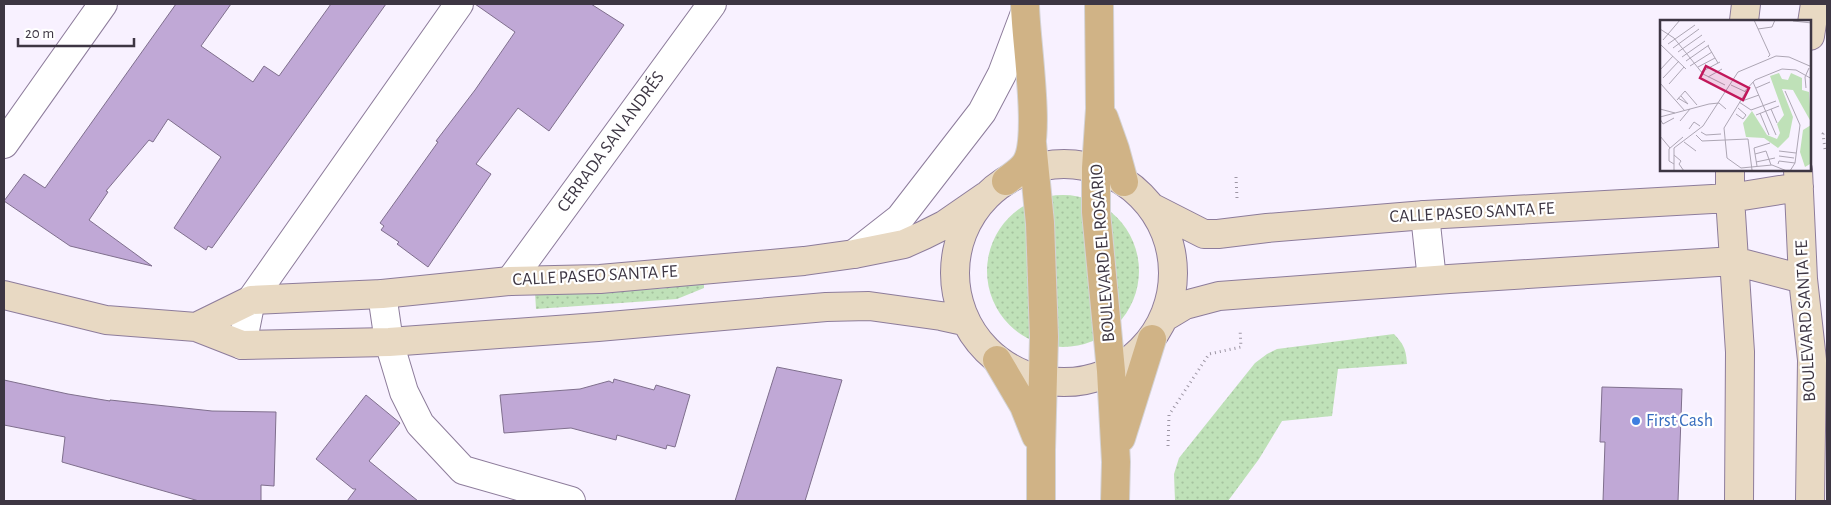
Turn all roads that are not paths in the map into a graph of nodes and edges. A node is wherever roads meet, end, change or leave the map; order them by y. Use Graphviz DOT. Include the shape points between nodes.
graph roads {
  1 [pos="103,4"];
  2 [pos="459,4"];
  3 [pos="712,4"];
  4 [pos="1099,4"];
  5 [pos="1746,4"];
  6 [pos="1815,4"];
  7 [pos="1025,8"];
  8 [pos="1744,20"];
  9 [pos="1811,30"];
  10 [pos="1100,110"];
  11 [pos="1033,143"];
  12 [pos="4,144"];
  13 [pos="1096,168"];
  14 [pos="1730,171"];
  15 [pos="1799,179"];
  16 [pos="1124,182"];
  17 [pos="996,188"];
  18 [pos="1730,198"];
  19 [pos="1151,207"];
  20 [pos="1425,215"];
  21 [pos="854,254"];
  22 [pos="1734,261"];
  23 [pos="1803,279"];
  24 [pos="510,280"];
  25 [pos="1432,280"];
  26 [pos="382,294"];
  27 [pos="4,296"];
  28 [pos="251,300"];
  29 [pos="964,322"];
  30 [pos="196,327"];
  31 [pos="1158,328"];
  32 [pos="389,342"];
  33 [pos="242,345"];
  34 [pos="997,360"];
  35 [pos="1111,371"];
  36 [pos="1042,380"];
  37 [pos="1040,450"];
  38 [pos="1116,462"];
  39 [pos="571,501"];
  40 [pos="1041,501"];
  41 [pos="1115,501"];
  42 [pos="1739,501"];
  43 [pos="1810,501"];
  1 -- 12 [label="street"];
  2 -- 28 [label="street"];
  3 -- 24 [label="street, CERRADA SAN ANDRÉS"];
  4 -- 10 [label="main road, BOULEVARD EL ROSARIO"];
  5 -- 8 [label="main road"];
  6 -- 9 [label="main road"];
  7 -- 11 [label="main road"];
  7 -- 21 [label="street" via="1002,74 982,112 900,218"];
  10 -- 13 [label="main road, BOULEVARD EL ROSARIO"];
  10 -- 16 [label="main road"];
  11 -- 13 [label="main road" via="1065,164"];
  11 -- 17 [label="main road" via="1026,163"];
  11 -- 36 [label="main road" via="1040,223 1044,338"];
  13 -- 16 [label="main road"];
  13 -- 35 [label="main road, BOULEVARD EL ROSARIO" via="1096,212"];
  14 -- 18 [label="main road"];
  15 -- 18 [label="main road, CALLE PASEO SANTA FE"];
  15 -- 23 [label="main road, BOULEVARD SANTA FE"];
  16 -- 19 [label="main road"];
  17 -- 21 [label="main road, CALLE PASEO SANTA FE" via="944,225 911,241"];
  17 -- 29 [label="main road" via="966,223 956,255 955,289"];
  18 -- 20 [label="main road, CALLE PASEO SANTA FE"];
  18 -- 22 [label="main road"];
  19 -- 20 [label="main road, CALLE PASEO SANTA FE" via="1204,234"];
  19 -- 31 [label="main road" via="1169,241 1174,280"];
  20 -- 25 [label="street"];
  21 -- 24 [label="main road, CALLE PASEO SANTA FE" via="600,279"];
  22 -- 23 [label="main road"];
  22 -- 25 [label="main road"];
  22 -- 42 [label="main road" via="1740,352"];
  23 -- 43 [label="main road, BOULEVARD SANTA FE" via="1812,360"];
  24 -- 26 [label="main road, CALLE PASEO SANTA FE"];
  25 -- 31 [label="main road" via="1219,296 1185,305"];
  26 -- 28 [label="main road, CALLE PASEO SANTA FE"];
  26 -- 32 [label="street"];
  27 -- 30 [label="main road" via="106,320"];
  28 -- 30 [label="main road, CALLE PASEO SANTA FE"];
  28 -- 33 [label="street"];
  29 -- 32 [label="main road" via="869,306 826,307"];
  29 -- 34 [label="main road" via="978,342"];
  30 -- 33 [label="main road"];
  31 -- 35 [label="main road" via="1127,363"];
  31 -- 38 [label="main road" via="1121,434"];
  32 -- 33 [label="main road"];
  32 -- 39 [label="street" via="404,392 420,424 463,470"];
  34 -- 36 [label="main road"];
  34 -- 37 [label="main road" via="1032,422"];
  35 -- 36 [label="main road" via="1096,378 1061,383"];
  35 -- 38 [label="main road, BOULEVARD EL ROSARIO"];
  36 -- 37 [label="main road"];
  37 -- 40 [label="main road"];
  38 -- 41 [label="main road, BOULEVARD EL ROSARIO"];
}
